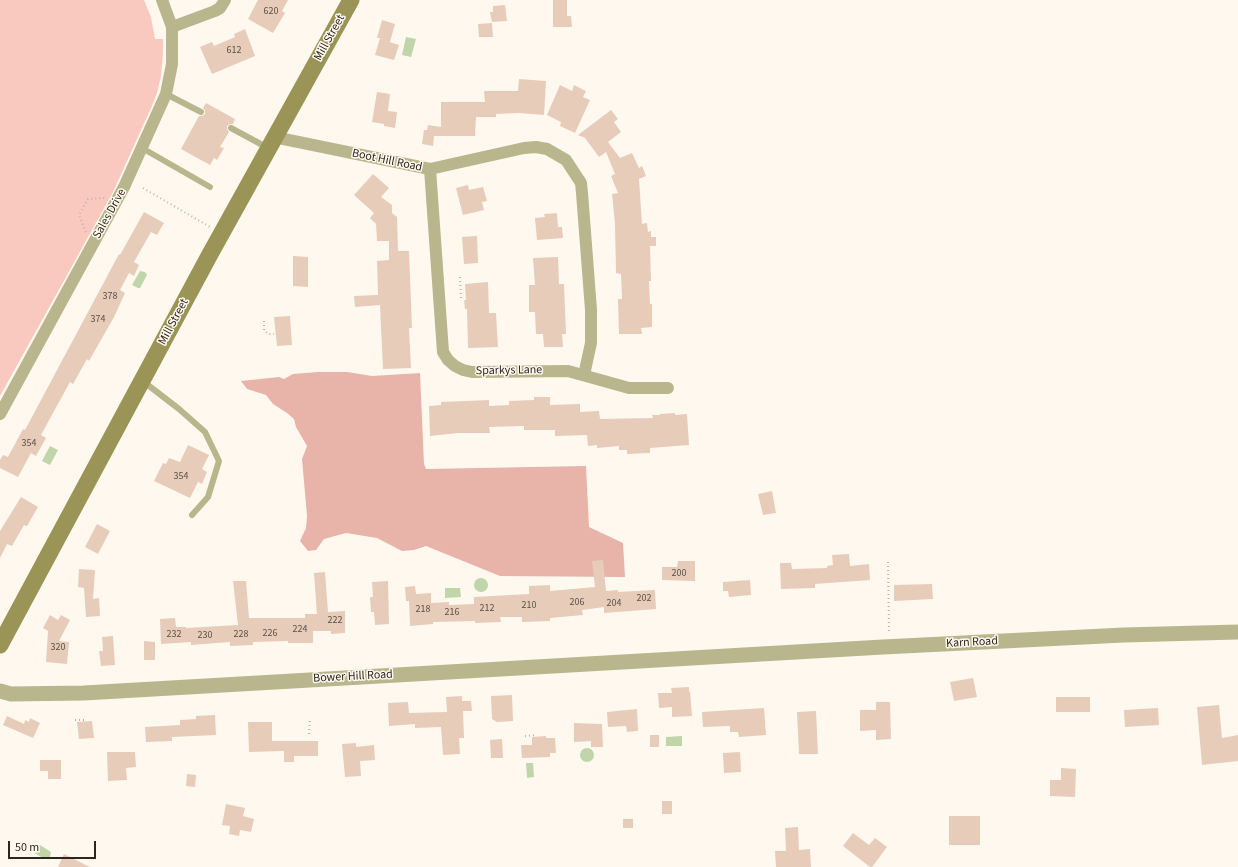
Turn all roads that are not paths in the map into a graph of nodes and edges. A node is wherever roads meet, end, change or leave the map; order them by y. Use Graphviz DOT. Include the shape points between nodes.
graph roads {
  1 [pos="162,0"];
  2 [pos="225,0"];
  3 [pos="351,0"];
  4 [pos="172,27"];
  5 [pos="166,94"];
  6 [pos="201,112"];
  7 [pos="230,128"];
  8 [pos="271,143"];
  9 [pos="142,148"];
  10 [pos="430,169"];
  11 [pos="210,187"];
  12 [pos="584,375"];
  13 [pos="142,381"];
  14 [pos="668,388"];
  15 [pos="0,414"];
  16 [pos="192,515"];
  17 [pos="1238,632"];
  18 [pos="0,645"];
  19 [pos="707,657"];
  20 [pos="0,691"];
  1 -- 4 [label="street, Sales Drive"];
  2 -- 4 [label="street" via="215,11"];
  3 -- 8 [label="main road, Mill Street"];
  4 -- 5 [label="street, Sales Drive" via="172,64"];
  5 -- 6 [label="lane"];
  5 -- 9 [label="street, Sales Drive"];
  7 -- 8 [label="lane"];
  8 -- 10 [label="street, Boot Hill Road"];
  8 -- 13 [label="main road, Mill Street"];
  9 -- 11 [label="lane"];
  9 -- 15 [label="street, Sales Drive" via="120,196"];
  10 -- 12 [label="street, Sparkys Lane" via="443,352 448,360 462,370 472,372 551,370"];
  10 -- 12 [label="street, Boot Hill Road" via="536,147 547,149 566,160 581,183 591,310 591,343"];
  12 -- 14 [label="street, Sparkys Lane" via="629,388"];
  13 -- 16 [label="lane" via="205,432 219,461 208,497"];
  13 -- 18 [label="main road, Mill Street"];
  17 -- 19 [label="street, Karn Road" via="1124,635"];
  19 -- 20 [label="street, Bower Hill Road" via="84,693 11,694"];
}
